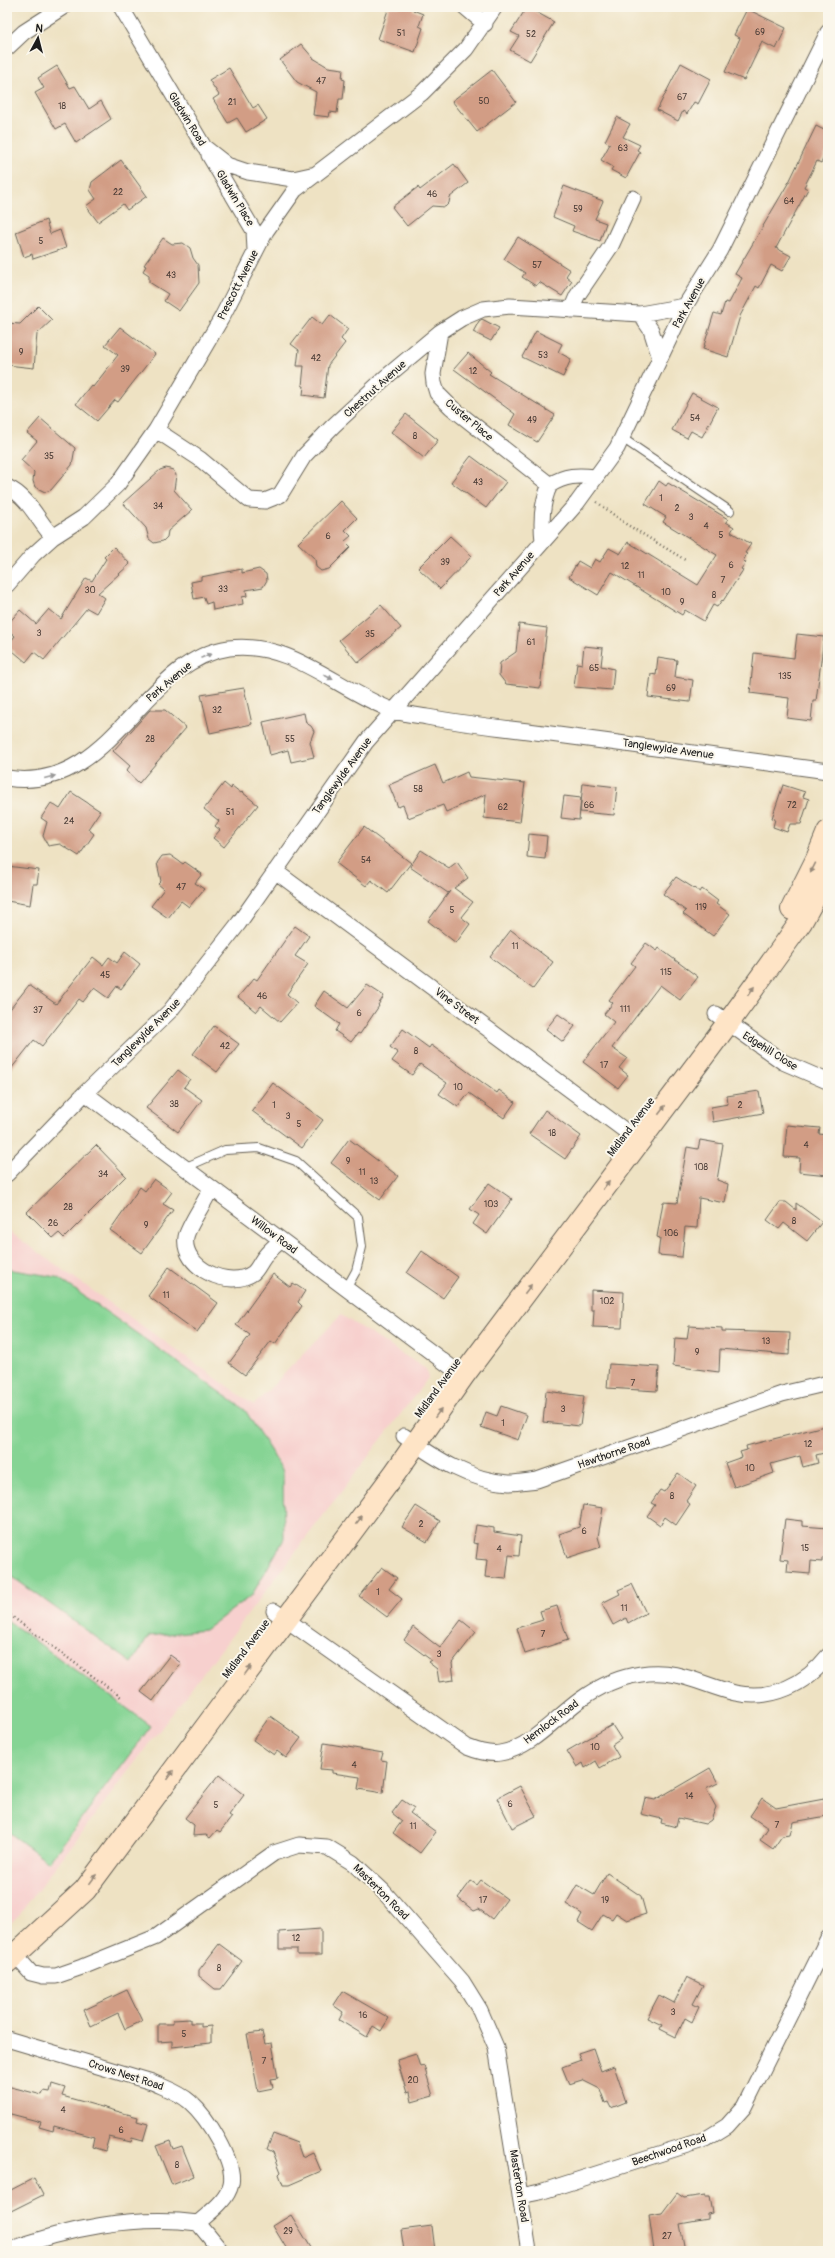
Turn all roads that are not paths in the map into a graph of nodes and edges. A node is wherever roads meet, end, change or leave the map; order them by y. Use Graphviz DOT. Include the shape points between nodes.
graph roads {
  1 [pos="64,7"];
  2 [pos="121,7"];
  3 [pos="465,7"];
  4 [pos="495,7"];
  5 [pos="485,24"];
  6 [pos="828,32"];
  7 [pos="7,48"];
  8 [pos="204,147"];
  9 [pos="316,174"];
  10 [pos="633,198"];
  11 [pos="255,252"];
  12 [pos="685,306"];
  13 [pos="571,310"];
  14 [pos="640,314"];
  15 [pos="440,332"];
  16 [pos="660,358"];
  17 [pos="156,430"];
  18 [pos="622,438"];
  19 [pos="595,477"];
  20 [pos="550,485"];
  21 [pos="7,487"];
  22 [pos="730,511"];
  23 [pos="53,537"];
  24 [pos="543,541"];
  25 [pos="7,586"];
  26 [pos="393,711"];
  27 [pos="828,771"];
  28 [pos="7,778"];
  29 [pos="828,832"];
  30 [pos="274,871"];
  31 [pos="828,873"];
  32 [pos="722,1019"];
  33 [pos="827,1081"];
  34 [pos="85,1093"];
  35 [pos="633,1137"];
  36 [pos="184,1168"];
  37 [pos="7,1174"];
  38 [pos="211,1188"];
  39 [pos="281,1240"];
  40 [pos="346,1289"];
  41 [pos="458,1372"];
  42 [pos="828,1383"];
  43 [pos="410,1440"];
  44 [pos="280,1615"];
  45 [pos="828,1656"];
  46 [pos="828,1938"];
  47 [pos="11,1958"];
  48 [pos="7,2039"];
  49 [pos="520,2196"];
  50 [pos="198,2223"];
  51 [pos="7,2251"];
  52 [pos="221,2251"];
  53 [pos="529,2251"];
  1 -- 7 [label="street" via="24,32"];
  2 -- 8 [label="street, Gladwin Road"];
  3 -- 5 [label="street"];
  4 -- 5 [label="street, Prescott Avenue"];
  5 -- 9 [label="street, Prescott Avenue" via="466,49 422,94"];
  6 -- 12 [label="street, Park Avenue" via="720,250"];
  8 -- 9 [label="street, Gladwin Road" via="227,165 248,172 293,179"];
  8 -- 11 [label="street, Gladwin Place" via="254,231"];
  9 -- 11 [label="street, Prescott Avenue" via="295,190 266,231"];
  10 -- 13 [label="street" via="611,246 580,290"];
  11 -- 17 [label="street, Prescott Avenue" via="221,319"];
  12 -- 14 [label="street, Chestnut Avenue"];
  12 -- 16 [label="street, Park Avenue"];
  13 -- 14 [label="street, Chestnut Avenue"];
  13 -- 15 [label="street, Chestnut Avenue" via="510,306 483,309"];
  14 -- 16 [label="street" via="651,330"];
  15 -- 17 [label="street, Chestnut Avenue" via="333,426 304,456 280,495 265,501 249,500 200,459"];
  15 -- 20 [label="street, Custer Place" via="433,374 437,392 452,407"];
  16 -- 18 [label="street, Park Avenue"];
  17 -- 23 [label="street, Prescott Avenue" via="118,484 84,518"];
  18 -- 19 [label="street, Park Avenue"];
  18 -- 22 [label="lane"];
  19 -- 20 [label="street" via="565,477"];
  19 -- 24 [label="street, Park Avenue"];
  20 -- 24 [label="street" via="544,505"];
  21 -- 23 [label="street" via="26,499"];
  23 -- 25 [label="street, Prescott Avenue" via="33,555"];
  24 -- 26 [label="street, Park Avenue"];
  26 -- 27 [label="street, Tanglewylde Avenue" via="479,725"];
  28 -- 26 [label="street, Park Avenue, one-way" via="43,778 59,774 74,766 114,736 156,691 184,668 204,656 226,648 251,646 275,652 298,661"];
  26 -- 30 [label="street, Tanglewylde Avenue" via="366,742"];
  29 -- 32 [label="street, Midland Avenue, one-way" via="790,912"];
  30 -- 34 [label="street, Tanglewylde Avenue" via="239,923 170,1011"];
  30 -- 35 [label="street, Vine Street"];
  32 -- 31 [label="street, Midland Avenue, one-way" via="801,922"];
  32 -- 33 [label="street, Edgehill Close" via="783,1062"];
  32 -- 35 [label="street, Midland Avenue"];
  34 -- 36 [label="street, Willow Road"];
  34 -- 37 [label="street, Tanglewylde Avenue"];
  35 -- 41 [label="street, Midland Avenue"];
  36 -- 38 [label="street, Willow Road"];
  36 -- 40 [label="lane" via="225,1150 259,1148 296,1161 358,1217 362,1247 356,1272"];
  38 -- 39 [label="street, Willow Road"];
  38 -- 39 [label="street" via="186,1235 185,1247 193,1260 208,1273 223,1278 238,1278 253,1273"];
  39 -- 40 [label="street, Willow Road"];
  40 -- 41 [label="street, Willow Road"];
  41 -- 43 [label="street, Midland Avenue"];
  42 -- 43 [label="street, Hawthorne Road" via="782,1394 536,1480 510,1483 486,1480 438,1459"];
  43 -- 44 [label="street, Midland Avenue"];
  44 -- 45 [label="street, Hemlock Road" via="467,1747 498,1754 514,1750 580,1700 621,1679 662,1672 691,1677 736,1693 762,1694 796,1686 817,1670"];
  44 -- 47 [label="street, Midland Avenue" via="35,1935"];
  46 -- 49 [label="street, Beechwood Road" via="744,2107 727,2126 706,2138 540,2192"];
  47 -- 49 [label="street, Masterton Road" via="31,1973 43,1976 56,1976 82,1967 156,1937 274,1853 299,1845 327,1847 353,1863 383,1891 462,1981 480,2010 496,2047"];
  48 -- 50 [label="street, Crows Nest Road" via="152,2082 174,2091 190,2102 202,2115 229,2159 232,2171 226,2197"];
  49 -- 53 [label="street, Masterton Road"];
  50 -- 51 [label="street" via="125,2222 55,2236"];
  50 -- 52 [label="street"];
}
